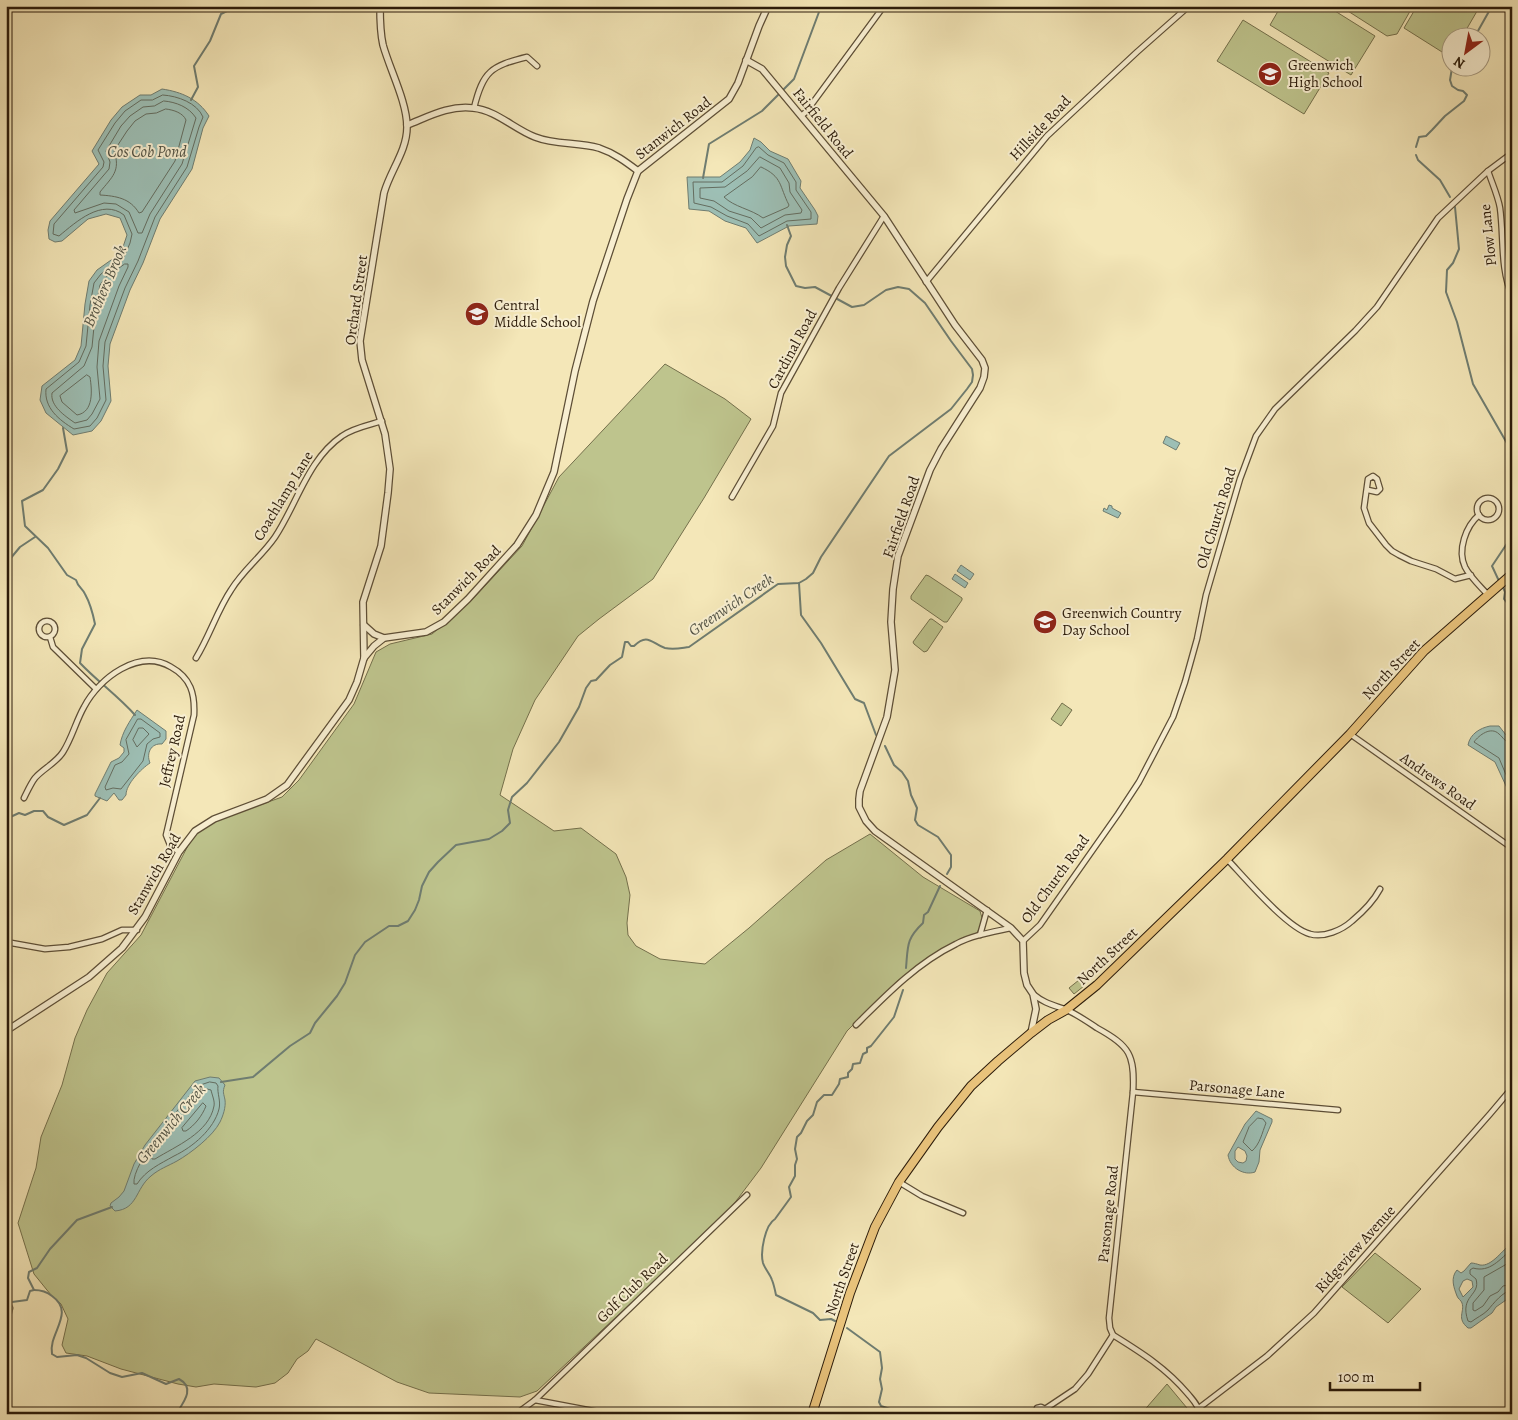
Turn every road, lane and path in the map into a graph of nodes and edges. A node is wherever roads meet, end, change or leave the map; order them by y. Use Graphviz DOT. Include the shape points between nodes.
graph roads {
  1 [pos="380,6"];
  2 [pos="768,6"];
  3 [pos="884,6"];
  4 [pos="1189,6"];
  5 [pos="746,60"];
  6 [pos="537,66"];
  7 [pos="474,108"];
  8 [pos="801,116"];
  9 [pos="407,126"];
  10 [pos="1512,153"];
  11 [pos="638,171"];
  12 [pos="1488,171"];
  13 [pos="884,216"];
  14 [pos="926,282"];
  15 [pos="1512,296"];
  16 [pos="382,421"];
  17 [pos="1368,490"];
  18 [pos="732,497"];
  19 [pos="1479,515"];
  20 [pos="1512,574"];
  21 [pos="1471,576"];
  22 [pos="1488,595"];
  23 [pos="364,625"];
  24 [pos="50,637"];
  25 [pos="384,638"];
  26 [pos="196,658"];
  27 [pos="364,658"];
  28 [pos="96,689"];
  29 [pos="1350,734"];
  30 [pos="24,798"];
  31 [pos="1512,848"];
  32 [pos="179,852"];
  33 [pos="1227,859"];
  34 [pos="1380,889"];
  35 [pos="987,910"];
  36 [pos="1011,928"];
  37 [pos="137,930"];
  38 [pos="980,935"];
  39 [pos="1023,941"];
  40 [pos="6,942"];
  41 [pos="1033,994"];
  42 [pos="1066,1010"];
  43 [pos="856,1025"];
  44 [pos="6,1031"];
  45 [pos="1031,1033"];
  46 [pos="1512,1088"];
  47 [pos="1133,1092"];
  48 [pos="1338,1110"];
  49 [pos="899,1182"];
  50 [pos="747,1194"];
  51 [pos="963,1214"];
  52 [pos="6,1300"];
  53 [pos="6,1325"];
  54 [pos="1113,1335"];
  55 [pos="535,1400"];
  56 [pos="1045,1411"];
  57 [pos="1200,1411"];
  58 [pos="516,1414"];
  59 [pos="610,1414"];
  60 [pos="812,1414"];
  61 [pos="1035,1414"];
  1 -- 9 [label="street, Orchard Street" via="383,45"];
  2 -- 5 [label="street, Stanwich Road"];
  3 -- 8 [label="street"];
  4 -- 14 [label="street, Hillside Road" via="1046,136"];
  5 -- 8 [label="street, Fairfield Road" via="760,67"];
  5 -- 11 [label="street, Stanwich Road" via="727,102"];
  6 -- 7 [label="street" via="527,57 496,67 483,80"];
  7 -- 9 [label="street" via="445,110"];
  7 -- 11 [label="street" via="495,115 541,140 599,148 615,154"];
  8 -- 13 [label="street, Fairfield Road"];
  9 -- 16 [label="street, Orchard Street" via="403,148 384,193 360,341 362,360"];
  10 -- 12 [label="street, Old Church Road"];
  11 -- 25 [label="street, Stanwich Road" via="594,296 554,472 533,521 504,560 444,622 426,632"];
  12 -- 15 [label="street, Plow Lane" via="1500,206 1503,264"];
  12 -- 39 [label="street, Old Church Road" via="1438,218 1377,306 1275,409 1256,436 1240,479 1173,717 1118,814 1040,925"];
  13 -- 14 [label="street, Fairfield Road"];
  13 -- 18 [label="street, Cardinal Road" via="781,393 773,426"];
  14 -- 35 [label="street, Fairfield Road" via="982,360 984,377 930,470 898,556 891,622 895,670 887,717 860,791 859,807 866,821 876,830"];
  16 -- 23 [label="street, Orchard Street" via="389,457 388,493 381,546 363,602"];
  16 -- 26 [label="street, Coachlamp Lane" via="343,435 322,455 269,546 231,588"];
  17 -- 21 [label="street" via="1364,508 1369,523 1392,551 1455,579"];
  19 -- 19 [label="street" via="1485,519 1495,518 1499,512 1498,504 1490,498 1483,499 1478,504"];
  19 -- 21 [label="street" via="1467,532 1464,543 1464,564"];
  20 -- 22 [label="main road, North Street"];
  21 -- 22 [label="street"];
  22 -- 29 [label="main road, North Street" via="1424,651"];
  23 -- 25 [label="street"];
  23 -- 27 [label="street, Orchard Street"];
  24 -- 28 [label="street" via="53,647"];
  25 -- 27 [label="street, Stanwich Road"];
  27 -- 32 [label="street, Stanwich Road" via="349,700 287,785 267,800 203,825"];
  28 -- 30 [label="street, Jeffrey Road" via="83,708 65,750 35,779"];
  28 -- 32 [label="street, Jeffrey Road" via="126,666 150,660 169,665 188,680 193,694 194,715 166,835 170,845"];
  29 -- 31 [label="street, Andrews Road"];
  29 -- 33 [label="main road, North Street"];
  32 -- 37 [label="street, Stanwich Road"];
  33 -- 34 [label="street" via="1292,926 1310,935 1328,934 1346,927 1367,908"];
  33 -- 42 [label="main road, North Street" via="1097,985"];
  35 -- 36 [label="street, Fairfield Road"];
  35 -- 38 [label="street"];
  36 -- 38 [label="street"];
  36 -- 39 [label="street, Fairfield Road"];
  37 -- 40 [label="street" via="122,930 69,947 46,949"];
  37 -- 44 [label="street, Stanwich Road" via="93,974"];
  38 -- 43 [label="street" via="956,943 930,959 897,985"];
  39 -- 41 [label="street" via="1024,974"];
  41 -- 42 [label="street" via="1045,1003"];
  41 -- 45 [label="street" via="1036,1009"];
  42 -- 45 [label="main road, North Street"];
  42 -- 47 [label="street, Parsonage Road" via="1122,1044 1131,1056"];
  45 -- 49 [label="main road, North Street" via="971,1086"];
  46 -- 57 [label="street, Ridgeview Avenue" via="1314,1313"];
  47 -- 48 [label="street, Parsonage Lane"];
  47 -- 54 [label="street, Parsonage Road" via="1109,1318"];
  49 -- 51 [label="street"];
  49 -- 60 [label="main road, North Street" via="867,1245"];
  50 -- 55 [label="street, Golf Club Road"];
  52 -- 53 [label="street" via="10,1308"];
  54 -- 56 [label="street" via="1088,1374"];
  54 -- 57 [label="street" via="1158,1363 1185,1390"];
  55 -- 58 [label="street, Golf Club Road"];
  55 -- 59 [label="street"];
  56 -- 61 [label="street" via="1039,1407"];
}
